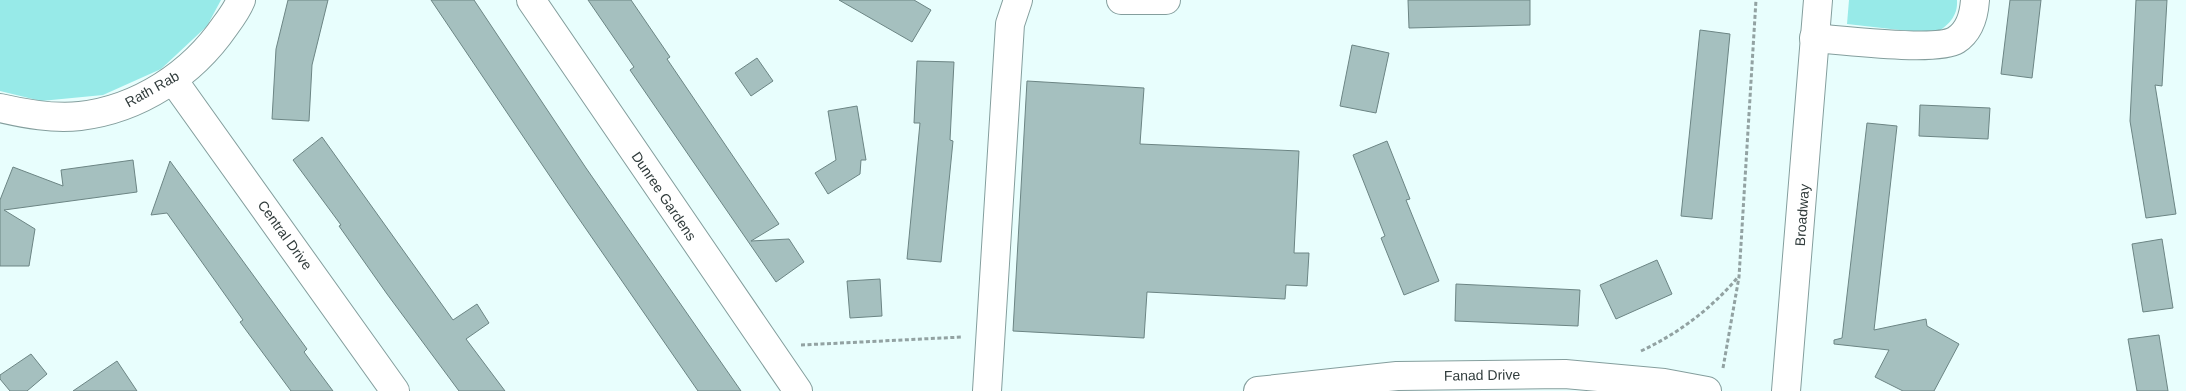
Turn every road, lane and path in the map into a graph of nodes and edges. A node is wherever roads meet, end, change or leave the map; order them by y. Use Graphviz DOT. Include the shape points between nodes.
graph roads {
  1 [pos="241,0"];
  2 [pos="531,0"];
  3 [pos="1018,0"];
  4 [pos="1121,0"];
  5 [pos="1166,0"];
  6 [pos="1756,0"];
  7 [pos="1818,0"];
  8 [pos="1975,0"];
  9 [pos="1814,38"];
  10 [pos="174,80"];
  11 [pos="0,108"];
  12 [pos="1739,276"];
  13 [pos="989,337"];
  14 [pos="768,347"];
  15 [pos="1629,380"];
  16 [pos="1715,381"];
  17 [pos="1572,383"];
  18 [pos="396,391"];
  19 [pos="798,391"];
  20 [pos="987,391"];
  21 [pos="1258,391"];
  22 [pos="1786,391"];
  1 -- 10 [label="street, Rath Rab" via="208,50"];
  2 -- 14 [label="street, Dunree Gardens"];
  3 -- 13 [label="street" via="1010,24"];
  4 -- 5 [label="street"];
  6 -- 12 [label="path"];
  7 -- 9 [label="street, Broadway"];
  8 -- 9 [label="street" via="1973,19 1956,40 1926,46"];
  9 -- 22 [label="street, Broadway"];
  10 -- 11 [label="street, Rath Rab" via="126,105 80,116 32,116"];
  10 -- 18 [label="street, Central Drive"];
  12 -- 15 [label="path" via="1692,322 1633,354"];
  12 -- 16 [label="path"];
  13 -- 14 [label="path"];
  13 -- 20 [label="street"];
  14 -- 19 [label="street, Dunree Gardens"];
  15 -- 16 [label="street, Fanad Drive"];
  15 -- 17 [label="street, Fanad Drive"];
  17 -- 21 [label="street, Fanad Drive" via="1397,376"];
}
